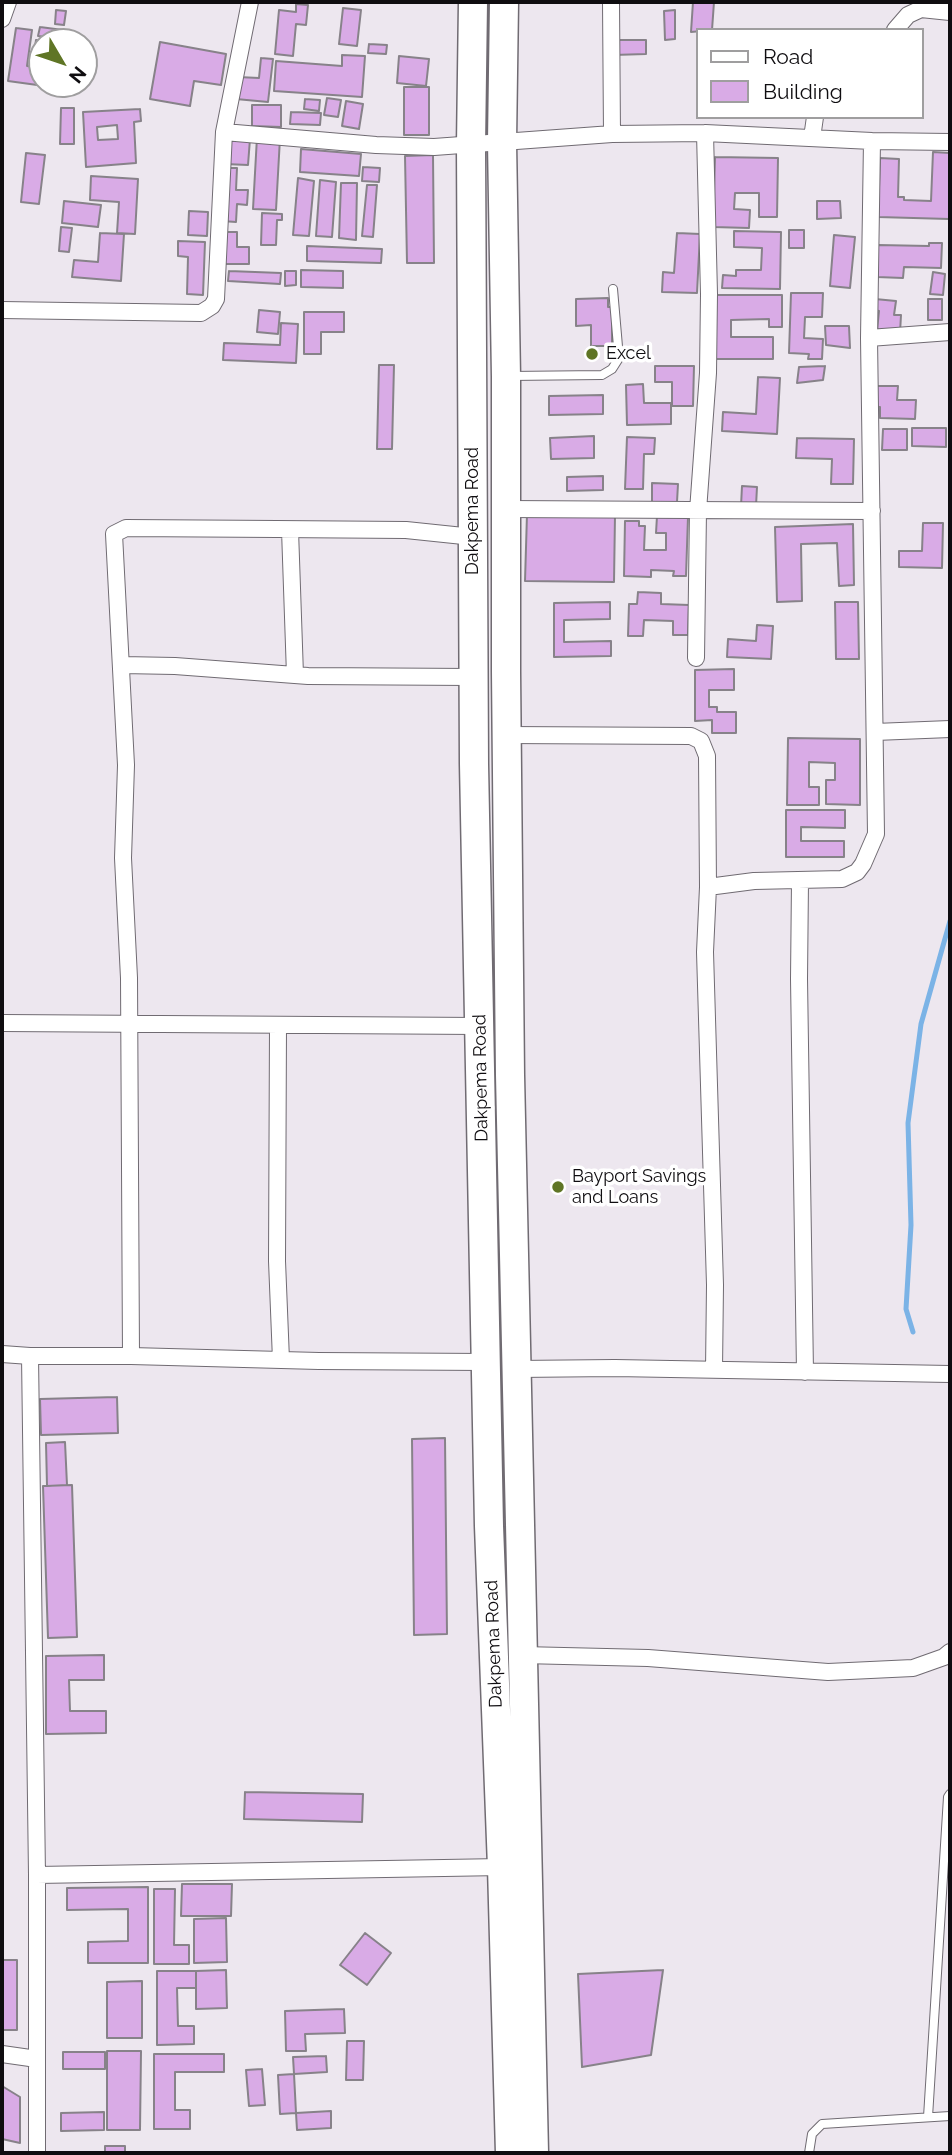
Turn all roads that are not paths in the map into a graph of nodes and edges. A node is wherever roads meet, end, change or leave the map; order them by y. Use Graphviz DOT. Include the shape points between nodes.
graph roads {
  1 [pos="8,2"];
  2 [pos="250,2"];
  3 [pos="473,2"];
  4 [pos="504,2"];
  5 [pos="611,2"];
  6 [pos="2,6"];
  7 [pos="950,12"];
  8 [pos="2,19"];
  9 [pos="897,28"];
  10 [pos="815,119"];
  11 [pos="224,132"];
  12 [pos="705,133"];
  13 [pos="612,134"];
  14 [pos="812,138"];
  15 [pos="872,141"];
  16 [pos="502,142"];
  17 [pos="950,142"];
  18 [pos="471,145"];
  19 [pos="613,289"];
  20 [pos="2,310"];
  21 [pos="950,332"];
  22 [pos="869,338"];
  23 [pos="506,377"];
  24 [pos="506,509"];
  25 [pos="698,511"];
  26 [pos="872,511"];
  27 [pos="290,530"];
  28 [pos="473,537"];
  29 [pos="696,658"];
  30 [pos="122,665"];
  31 [pos="295,675"];
  32 [pos="472,677"];
  33 [pos="950,729"];
  34 [pos="875,732"];
  35 [pos="506,735"];
  36 [pos="800,881"];
  37 [pos="708,887"];
  38 [pos="2,1023"];
  39 [pos="128,1026"];
  40 [pos="278,1026"];
  41 [pos="480,1026"];
  42 [pos="2,1354"];
  43 [pos="30,1356"];
  44 [pos="131,1356"];
  45 [pos="281,1360"];
  46 [pos="486,1362"];
  47 [pos="516,1369"];
  48 [pos="714,1370"];
  49 [pos="805,1372"];
  50 [pos="950,1374"];
  51 [pos="950,1651"];
  52 [pos="522,1655"];
  53 [pos="950,1794"];
  54 [pos="502,1867"];
  55 [pos="37,1875"];
  56 [pos="2,2054"];
  57 [pos="37,2059"];
  58 [pos="950,2116"];
  59 [pos="928,2117"];
  60 [pos="37,2153"];
  61 [pos="510,2153"];
  62 [pos="534,2153"];
  63 [pos="809,2153"];
  1 -- 6 [label="street"];
  1 -- 8 [label="street"];
  2 -- 11 [label="street"];
  3 -- 18 [label="highway, Dakpema Road"];
  4 -- 16 [label="highway, Dakpema Road"];
  5 -- 13 [label="street"];
  7 -- 9 [label="street" via="921,9"];
  10 -- 14 [label="street"];
  11 -- 18 [label="street" via="376,145"];
  11 -- 20 [label="street" via="215,299 208,309 201,313"];
  12 -- 13 [label="street"];
  12 -- 14 [label="street"];
  12 -- 25 [label="street" via="708,373"];
  13 -- 16 [label="street"];
  14 -- 15 [label="street"];
  15 -- 17 [label="street"];
  15 -- 22 [label="street"];
  16 -- 18 [label="street"];
  16 -- 23 [label="highway, Dakpema Road"];
  18 -- 28 [label="highway, Dakpema Road"];
  19 -- 23 [label="lane" via="619,358 612,369 602,375"];
  21 -- 22 [label="street"];
  22 -- 26 [label="street"];
  23 -- 24 [label="highway, Dakpema Road"];
  24 -- 25 [label="street"];
  24 -- 35 [label="highway, Dakpema Road"];
  25 -- 26 [label="street"];
  25 -- 29 [label="street"];
  26 -- 34 [label="street"];
  27 -- 28 [label="street" via="406,530"];
  27 -- 30 [label="street" via="117,531 114,551"];
  27 -- 31 [label="street"];
  28 -- 32 [label="highway, Dakpema Road"];
  30 -- 31 [label="street"];
  30 -- 39 [label="street"];
  31 -- 32 [label="street"];
  32 -- 41 [label="highway, Dakpema Road"];
  33 -- 34 [label="street"];
  34 -- 36 [label="street" via="876,834 867,856 857,872 842,879"];
  35 -- 37 [label="street" via="691,736 701,741 707,756"];
  35 -- 47 [label="highway, Dakpema Road"];
  36 -- 37 [label="street"];
  36 -- 49 [label="street"];
  37 -- 48 [label="street" via="705,952"];
  38 -- 39 [label="street"];
  39 -- 40 [label="street"];
  39 -- 44 [label="street"];
  40 -- 41 [label="street"];
  40 -- 45 [label="street"];
  41 -- 46 [label="highway, Dakpema Road"];
  42 -- 43 [label="street"];
  43 -- 44 [label="street"];
  43 -- 55 [label="street"];
  44 -- 45 [label="street"];
  45 -- 46 [label="street"];
  46 -- 54 [label="highway, Dakpema Road"];
  47 -- 48 [label="street"];
  47 -- 52 [label="highway, Dakpema Road"];
  48 -- 49 [label="street"];
  49 -- 50 [label="street"];
  51 -- 52 [label="street" via="913,1668 828,1672 648,1658"];
  52 -- 62 [label="highway, Dakpema Road"];
  53 -- 59 [label="lane"];
  54 -- 55 [label="street"];
  54 -- 61 [label="highway, Dakpema Road"];
  55 -- 57 [label="street"];
  56 -- 57 [label="street"];
  57 -- 60 [label="street"];
  58 -- 59 [label="lane"];
  59 -- 63 [label="lane" via="822,2124 812,2134"];
}
